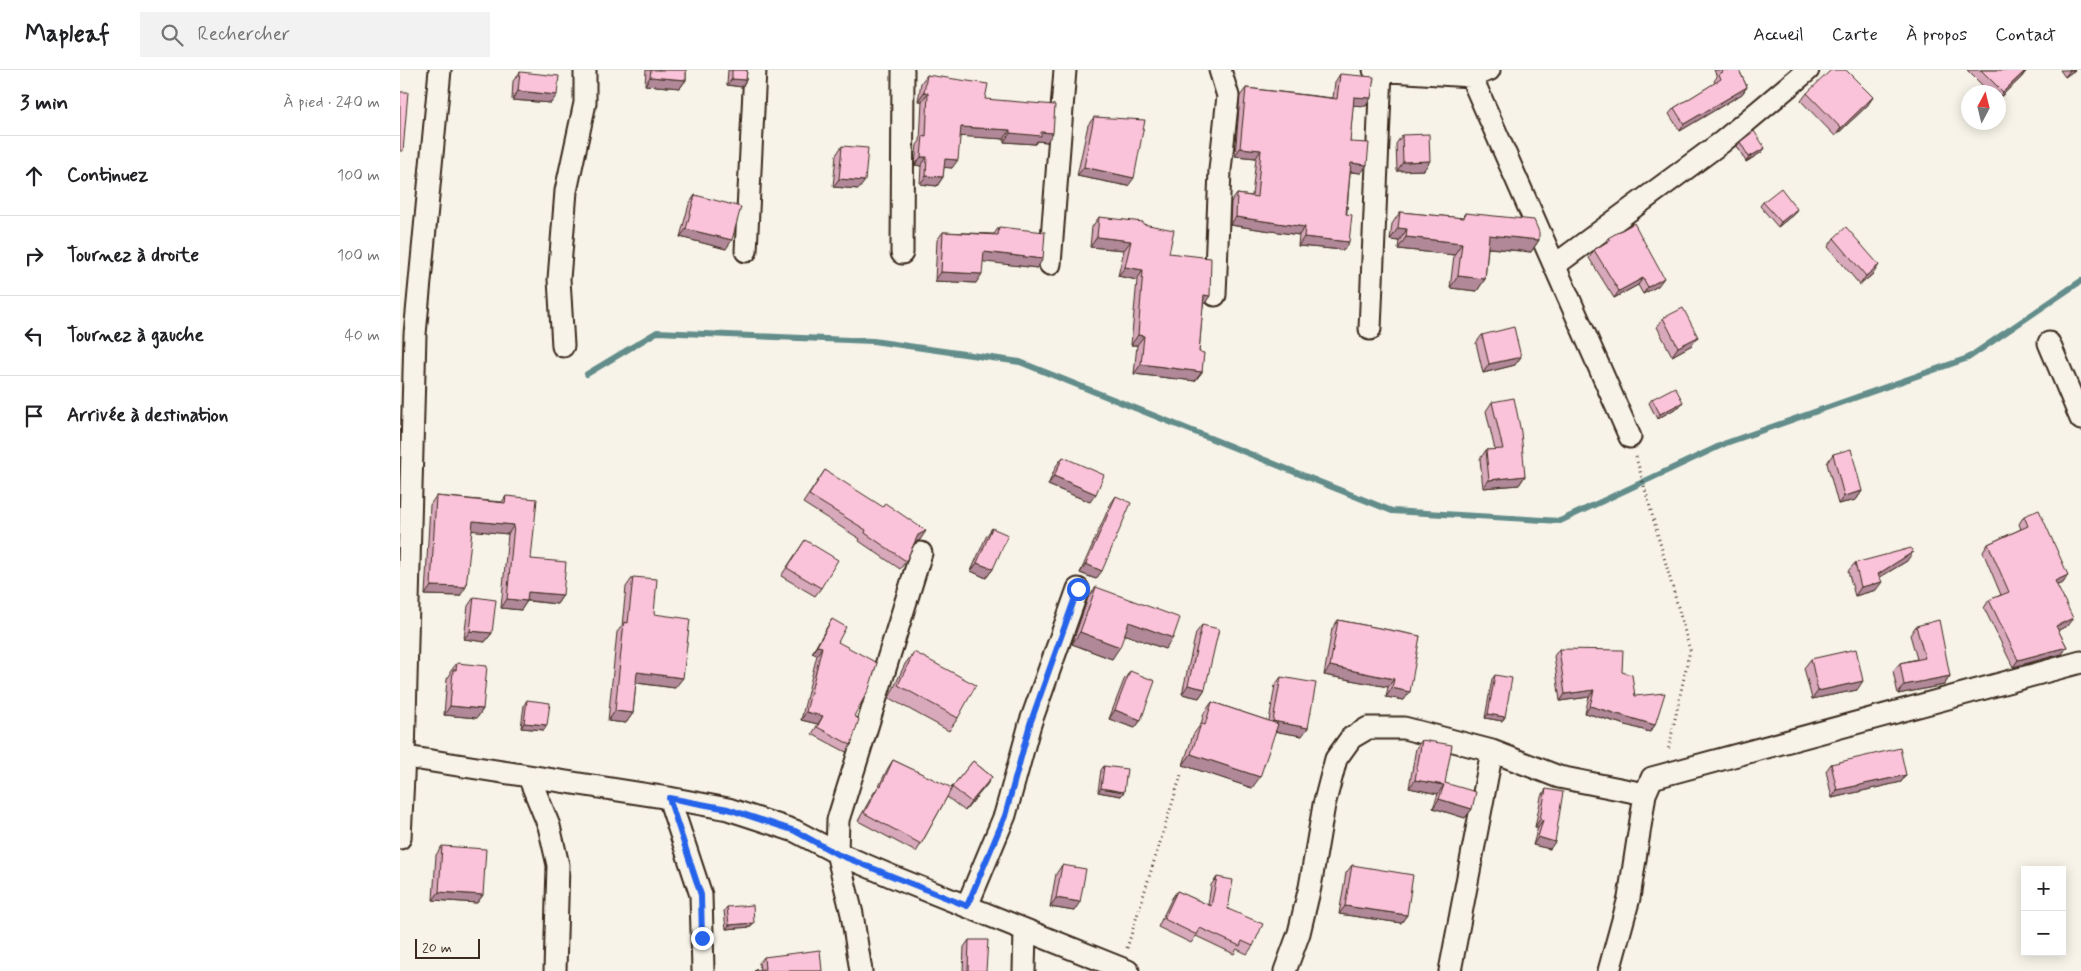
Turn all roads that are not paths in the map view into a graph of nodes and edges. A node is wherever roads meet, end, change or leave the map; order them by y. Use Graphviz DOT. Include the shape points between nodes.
graph roads {
  1 [pos="440,70"];
  2 [pos="584,70"];
  3 [pos="755,70"];
  4 [pos="903,70"];
  5 [pos="1066,70"];
  6 [pos="1220,70"];
  7 [pos="1378,70"];
  8 [pos="1808,70"];
  9 [pos="1476,72"];
  10 [pos="746,251"];
  11 [pos="902,253"];
  12 [pos="1050,264"];
  13 [pos="1555,265"];
  14 [pos="1214,295"];
  15 [pos="1370,329"];
  16 [pos="2049,343"];
  17 [pos="563,346"];
  18 [pos="2081,419"];
  19 [pos="1630,437"];
  20 [pos="921,553"];
  21 [pos="1078,589"];
  22 [pos="2081,662"];
  23 [pos="1492,751"];
  24 [pos="402,756"];
  25 [pos="529,777"];
  26 [pos="1645,794"];
  27 [pos="669,798"];
  28 [pos="400,838"];
  29 [pos="837,854"];
  30 [pos="967,906"];
  31 [pos="1026,931"];
  32 [pos="1124,969"];
  33 [pos="555,971"];
  34 [pos="703,971"];
  35 [pos="861,971"];
  36 [pos="1024,971"];
  37 [pos="1284,971"];
  38 [pos="1450,971"];
  39 [pos="1609,971"];
  1 -- 24 [label="street" via="415,334"];
  2 -- 17 [label="street" via="585,103 566,191 559,279"];
  3 -- 10 [label="street"];
  4 -- 11 [label="street"];
  5 -- 12 [label="street"];
  6 -- 14 [label="street" via="1228,96 1220,170"];
  7 -- 9 [label="street"];
  7 -- 15 [label="street"];
  8 -- 13 [label="street" via="1722,142"];
  9 -- 13 [label="street"];
  13 -- 19 [label="street"];
  16 -- 18 [label="street"];
  20 -- 29 [label="street" via="838,820"];
  21 -- 30 [label="street" via="1030,724 1005,816"];
  22 -- 26 [label="street" via="1663,774 1652,778"];
  23 -- 26 [label="street" via="1559,777"];
  23 -- 37 [label="street" via="1404,728 1368,728 1350,738 1336,759 1299,933"];
  23 -- 38 [label="street"];
  24 -- 25 [label="street"];
  24 -- 28 [label="street"];
  25 -- 27 [label="street"];
  25 -- 33 [label="street" via="549,826 558,865"];
  26 -- 39 [label="street" via="1628,898"];
  27 -- 29 [label="street" via="728,809 795,831"];
  27 -- 34 [label="street" via="701,895"];
  29 -- 30 [label="street"];
  29 -- 35 [label="street" via="852,914"];
  30 -- 31 [label="street"];
  31 -- 32 [label="street"];
  31 -- 36 [label="street"];
}
